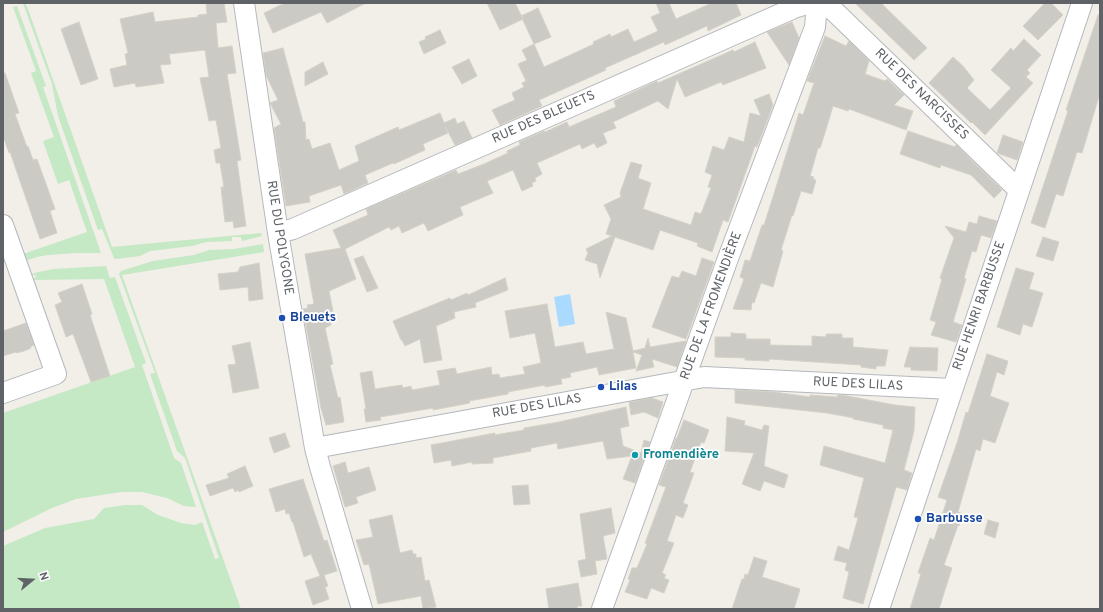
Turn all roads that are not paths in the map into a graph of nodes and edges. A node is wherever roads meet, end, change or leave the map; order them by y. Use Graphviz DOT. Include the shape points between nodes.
graph roads {
  1 [pos="810,3"];
  2 [pos="817,3"];
  3 [pos="821,3"];
  4 [pos="1082,3"];
  5 [pos="249,5"];
  6 [pos="1019,190"];
  7 [pos="3,225"];
  8 [pos="278,233"];
  9 [pos="686,380"];
  10 [pos="952,389"];
  11 [pos="3,393"];
  12 [pos="315,448"];
  13 [pos="362,609"];
  14 [pos="602,609"];
  15 [pos="879,609"];
  1 -- 8 [label="street, RUE DES BLEUETS" via="300,226"];
  2 -- 9 [label="street, RUE DE LA FROMENDIÈRE" via="815,27 727,261"];
  3 -- 6 [label="street, RUE DES NARCISSES" via="834,11"];
  4 -- 6 [label="street, RUE HENRI BARBUSSE"];
  5 -- 8 [label="street, RUE DU POLYGONE"];
  6 -- 10 [label="street, RUE HENRI BARBUSSE"];
  7 -- 11 [label="street" via="56,374"];
  8 -- 12 [label="street, RUE DU POLYGONE"];
  9 -- 10 [label="street, RUE DES LILAS" via="704,377"];
  9 -- 12 [label="street, RUE DES LILAS"];
  9 -- 14 [label="street, RUE DE LA FROMENDIÈRE"];
  10 -- 15 [label="street, RUE HENRI BARBUSSE"];
  12 -- 13 [label="street, RUE DU POLYGONE"];
}
